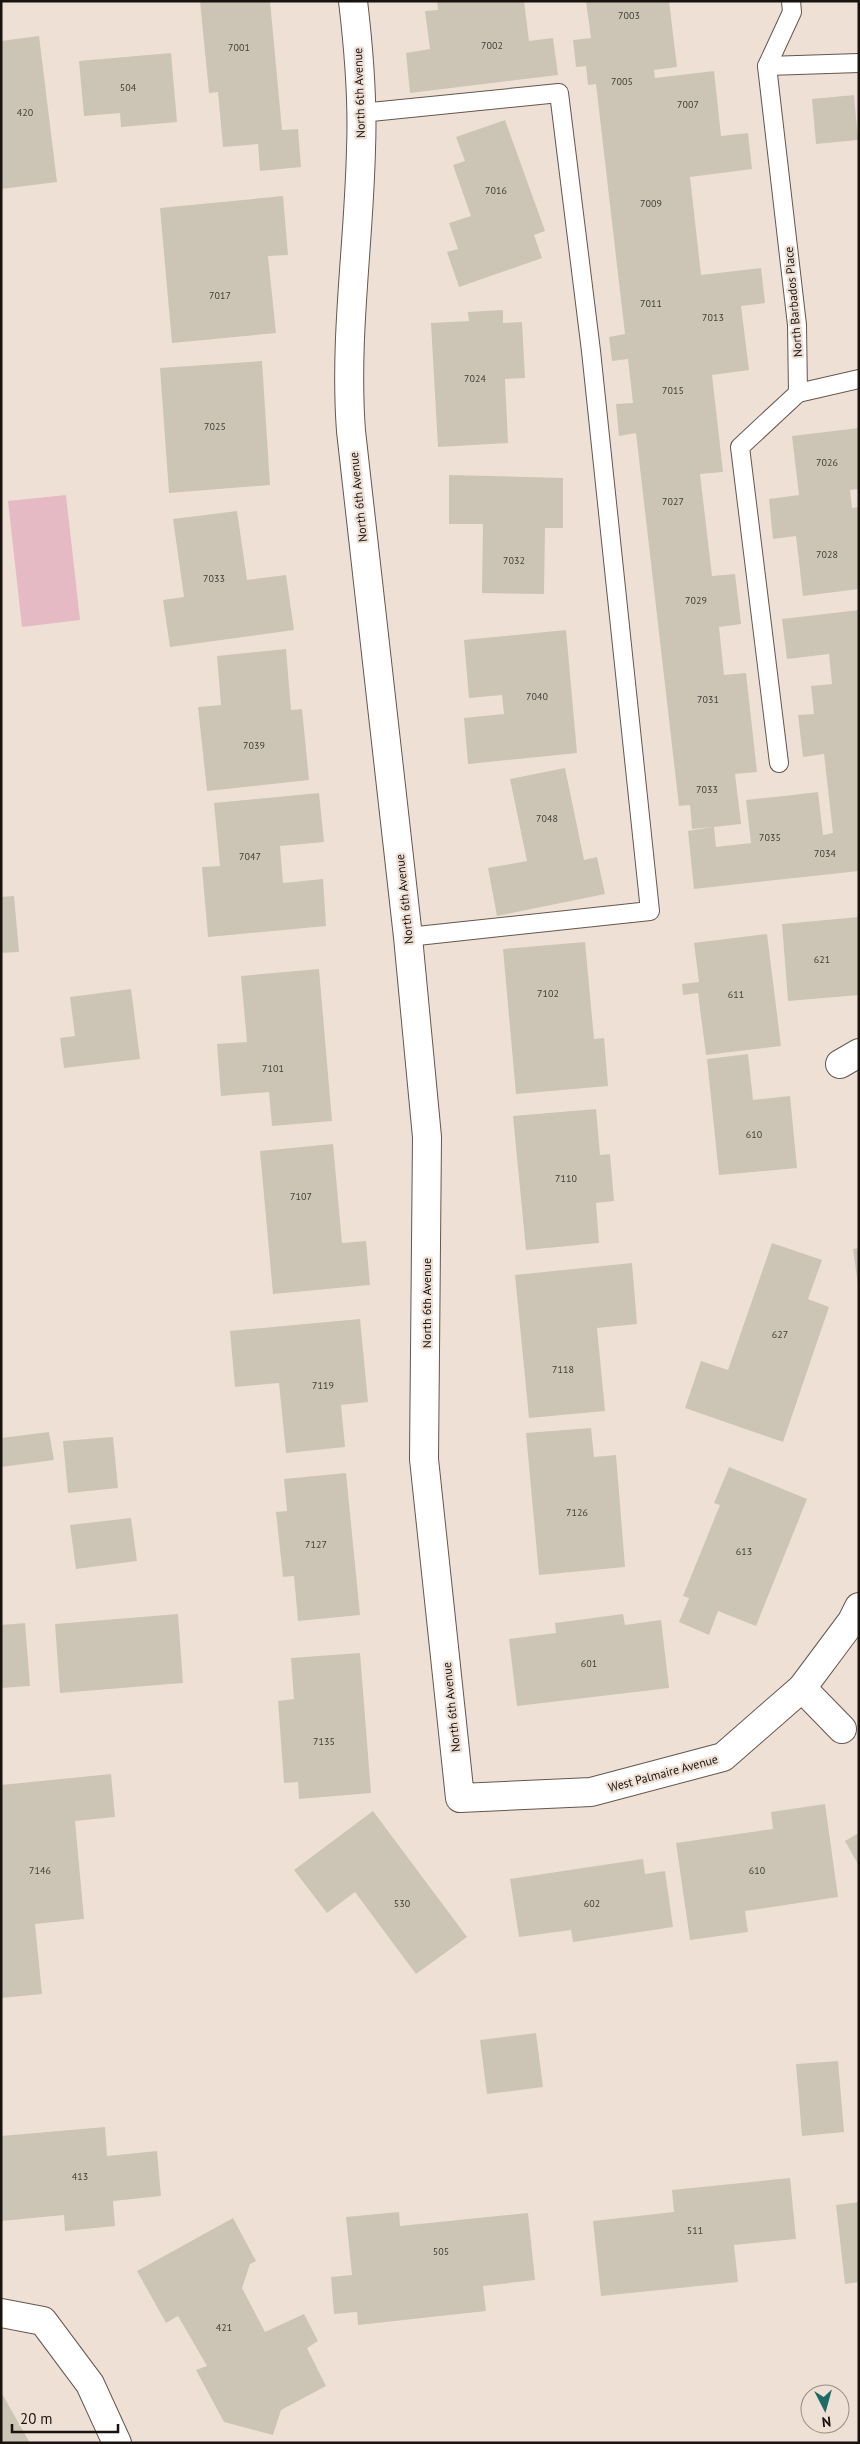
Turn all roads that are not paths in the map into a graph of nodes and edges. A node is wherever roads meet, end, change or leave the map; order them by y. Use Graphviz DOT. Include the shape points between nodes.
graph roads {
  1 [pos="352,1"];
  2 [pos="791,1"];
  3 [pos="859,63"];
  4 [pos="767,66"];
  5 [pos="361,113"];
  6 [pos="859,379"];
  7 [pos="798,393"];
  8 [pos="779,763"];
  9 [pos="408,937"];
  10 [pos="859,1607"];
  11 [pos="802,1688"];
  12 [pos="842,1729"];
  13 [pos="460,1798"];
  14 [pos="1,2313"];
  15 [pos="117,2443"];
  1 -- 5 [label="street, North 6th Avenue" via="360,65"];
  2 -- 4 [label="lane" via="792,12"];
  3 -- 4 [label="lane"];
  4 -- 7 [label="lane, North Barbados Place" via="797,325"];
  5 -- 9 [label="street, North 6th Avenue" via="347,383"];
  5 -- 9 [label="lane" via="559,93 591,352 650,911"];
  6 -- 7 [label="lane"];
  7 -- 8 [label="lane" via="740,447"];
  9 -- 13 [label="street, North 6th Avenue" via="427,1137 424,1459"];
  10 -- 11 [label="street, West Palmaire Avenue"];
  11 -- 12 [label="street"];
  11 -- 13 [label="street, West Palmaire Avenue" via="723,1757 591,1792"];
  14 -- 15 [label="street" via="43,2321 90,2384"];
}
